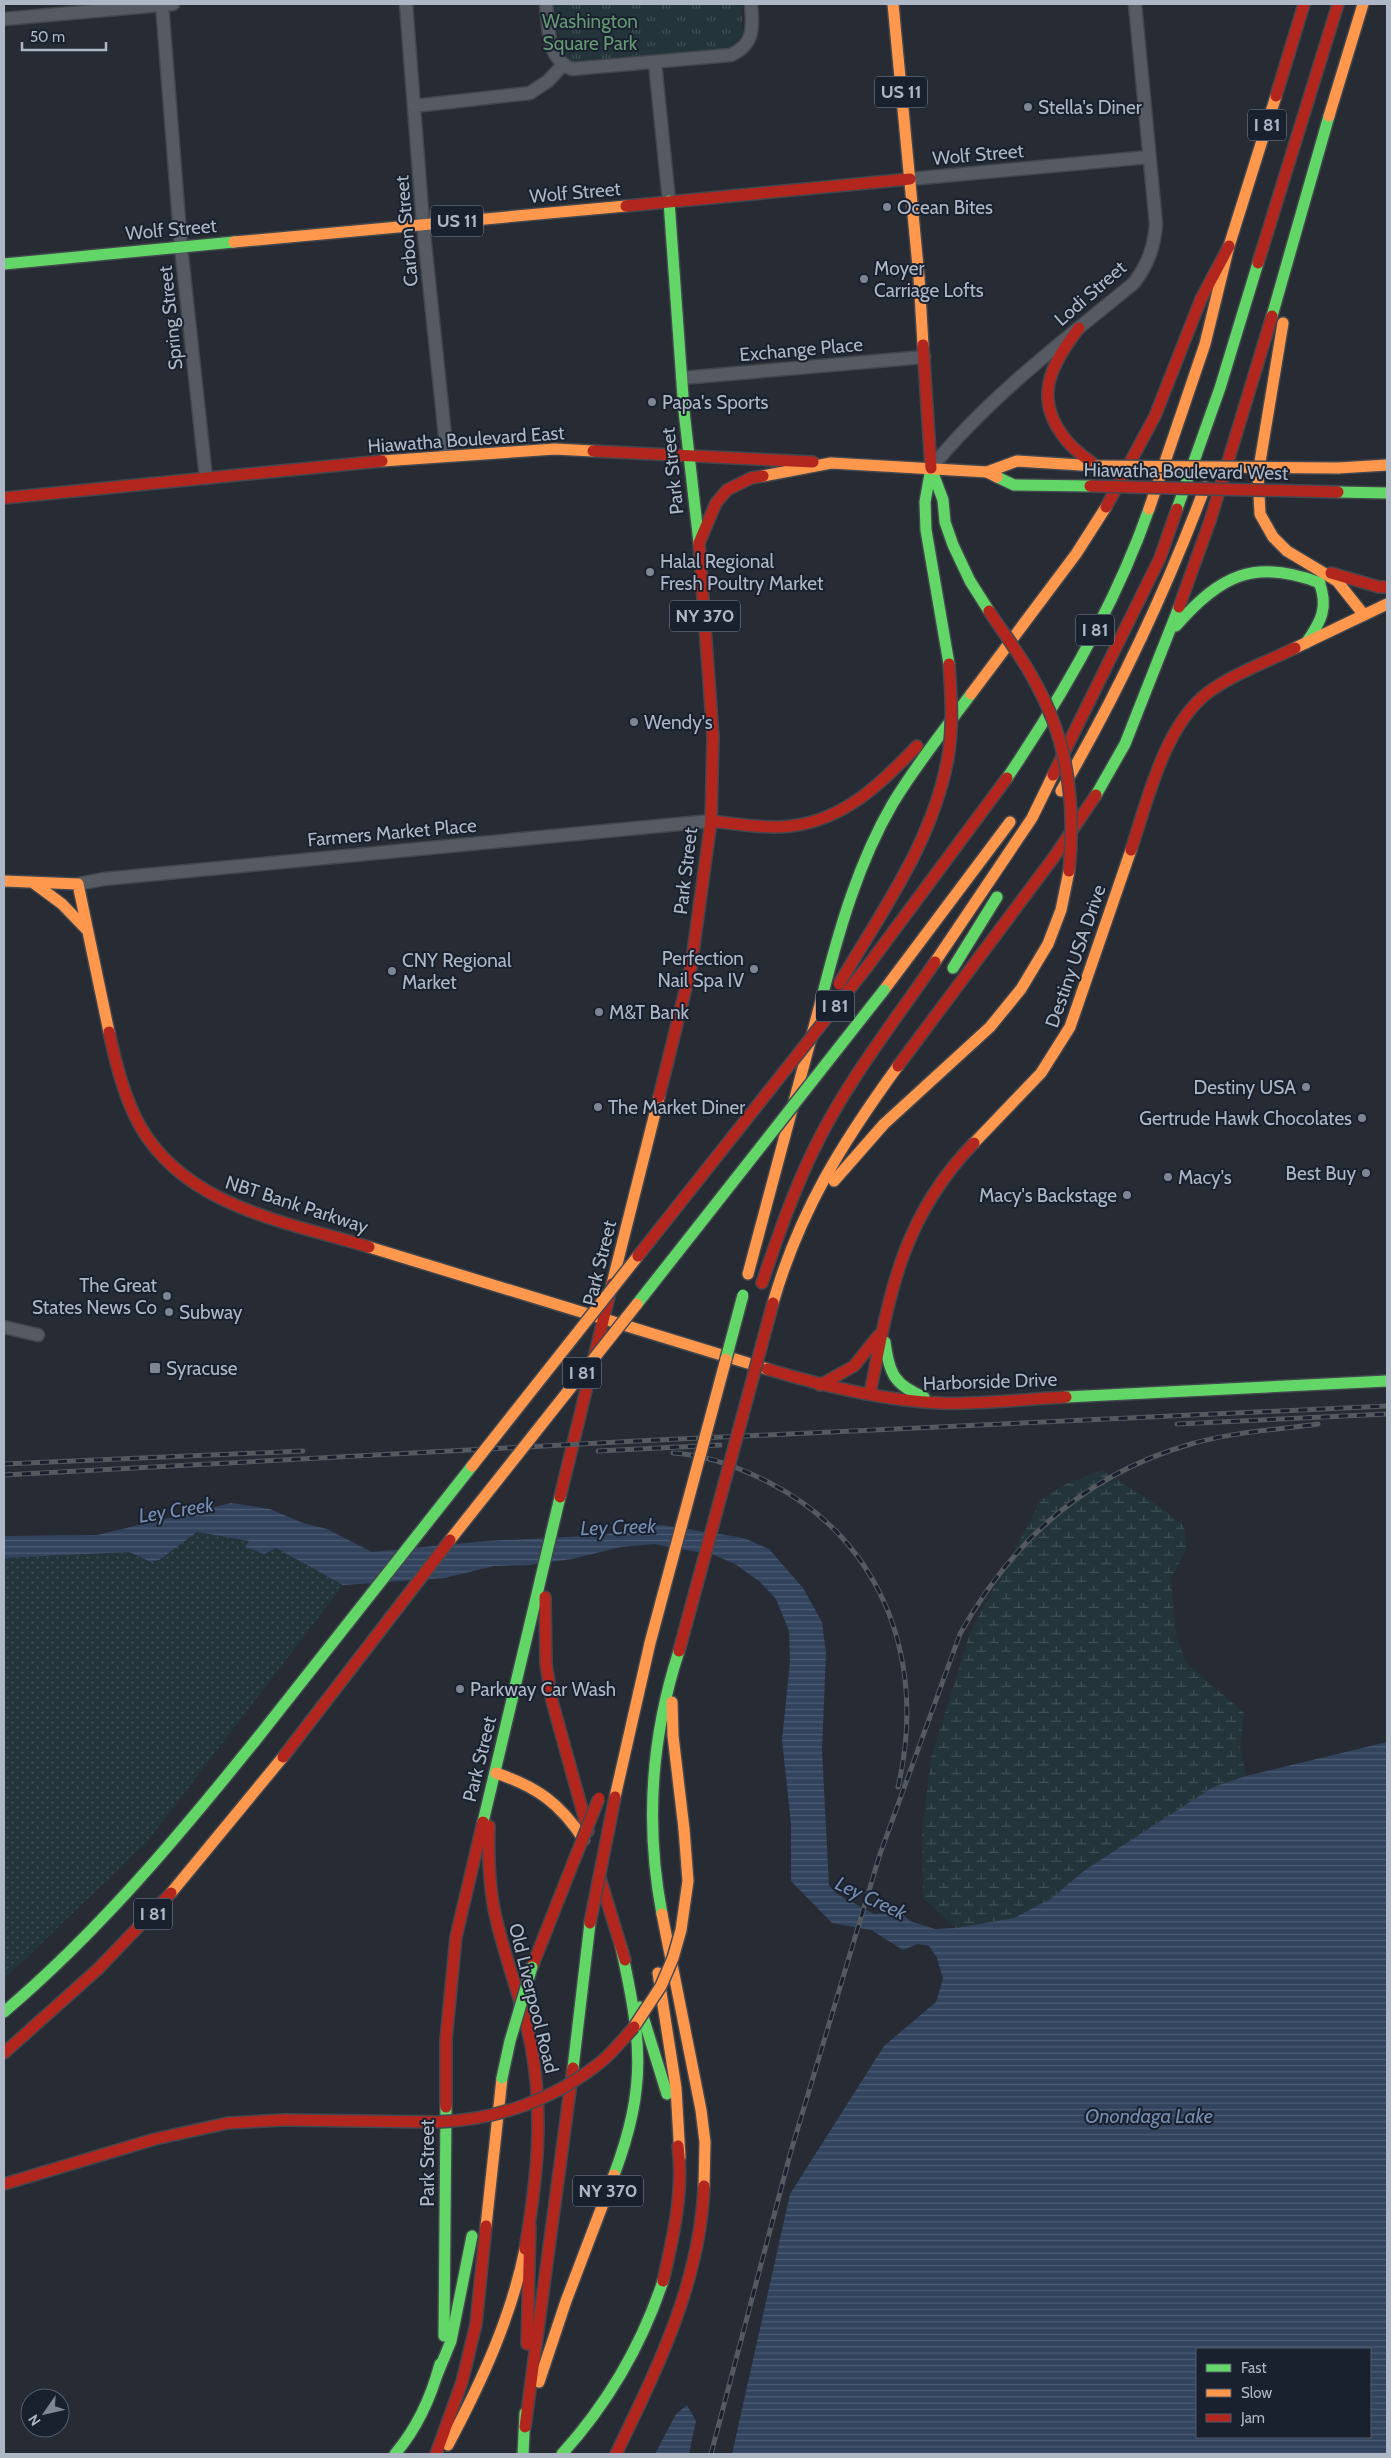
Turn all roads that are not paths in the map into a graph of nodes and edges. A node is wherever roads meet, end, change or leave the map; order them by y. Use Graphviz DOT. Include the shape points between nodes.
graph roads {
  1 [pos="166,4"];
  2 [pos="406,4"];
  3 [pos="546,4"];
  4 [pos="751,4"];
  5 [pos="893,4"];
  6 [pos="1135,4"];
  7 [pos="1304,4"];
  8 [pos="1338,4"];
  9 [pos="1364,4"];
  10 [pos="4,19"];
  11 [pos="655,63"];
  12 [pos="563,65"];
  13 [pos="414,106"];
  14 [pos="1149,157"];
  15 [pos="910,179"];
  16 [pos="669,201"];
  17 [pos="1304,201"];
  18 [pos="424,224"];
  19 [pos="1229,246"];
  20 [pos="181,247"];
  21 [pos="4,264"];
  22 [pos="1243,312"];
  23 [pos="1079,328"];
  24 [pos="924,357"];
  25 [pos="682,378"];
  26 [pos="1234,380"];
  27 [pos="688,454"];
  28 [pos="447,455"];
  29 [pos="1216,455"];
  30 [pos="831,463"];
  31 [pos="1387,465"];
  32 [pos="1096,466"];
  33 [pos="931,468"];
  34 [pos="987,472"];
  35 [pos="206,478"];
  36 [pos="1387,493"];
  37 [pos="4,498"];
  38 [pos="698,543"];
  39 [pos="1318,570"];
  40 [pos="1319,582"];
  41 [pos="1387,587"];
  42 [pos="1387,604"];
  43 [pos="1359,618"];
  44 [pos="1306,643"];
  45 [pos="1160,651"];
  46 [pos="1113,655"];
  47 [pos="985,674"];
  48 [pos="1028,798"];
  49 [pos="1057,798"];
  50 [pos="1017,813"];
  51 [pos="1048,814"];
  52 [pos="710,821"];
  53 [pos="1038,831"];
  54 [pos="4,881"];
  55 [pos="32,883"];
  56 [pos="78,884"];
  57 [pos="1002,888"];
  58 [pos="89,932"];
  59 [pos="946,978"];
  60 [pos="936,995"];
  61 [pos="803,1046"];
  62 [pos="875,1098"];
  63 [pos="793,1240"];
  64 [pos="759,1291"];
  65 [pos="605,1317"];
  66 [pos="4,1327"];
  67 [pos="884,1327"];
  68 [pos="38,1335"];
  69 [pos="745,1345"];
  70 [pos="738,1373"];
  71 [pos="1387,1381"];
  72 [pos="820,1385"];
  73 [pos="870,1394"];
  74 [pos="941,1403"];
  75 [pos="544,1569"];
  76 [pos="679,1651"];
  77 [pos="640,1684"];
  78 [pos="496,1773"];
  79 [pos="608,1774"];
  80 [pos="600,1794"];
  81 [pos="595,1858"];
  82 [pos="621,1947"];
  83 [pos="656,1956"];
  84 [pos="4,2012"];
  85 [pos="4,2053"];
  86 [pos="502,2078"];
  87 [pos="680,2157"];
  88 [pos="4,2184"];
  89 [pos="530,2226"];
  90 [pos="437,2376"];
  91 [pos="525,2426"];
  92 [pos="395,2454"];
  93 [pos="436,2454"];
  94 [pos="441,2454"];
  95 [pos="523,2454"];
  96 [pos="562,2454"];
  97 [pos="616,2454"];
  1 -- 10 [label="street"];
  1 -- 20 [label="street, Spring Street"];
  2 -- 13 [label="street, Carbon Street"];
  3 -- 12 [label="street" via="553,52"];
  4 -- 11 [label="street" via="753,30 750,41 738,52"];
  5 -- 15 [label="main road, US 11"];
  6 -- 14 [label="street, Lodi Street"];
  7 -- 19 [label="main road, I 81"];
  8 -- 22 [label="main road, I 81"];
  9 -- 17 [label="main road" via="1339,77"];
  11 -- 12 [label="street" via="591,69 572,69"];
  11 -- 16 [label="street, Park Street"];
  12 -- 13 [label="street" via="530,93"];
  13 -- 18 [label="street, Carbon Street"];
  14 -- 15 [label="street, Wolf Street"];
  14 -- 23 [label="street, Lodi Street" via="1156,224 1154,249 1146,268 1134,283"];
  15 -- 16 [label="main road, Wolf Street / US 11"];
  15 -- 24 [label="main road"];
  16 -- 18 [label="main road, Wolf Street / US 11"];
  16 -- 25 [label="main road, Park Street / NY 370"];
  17 -- 39 [label="main road" via="1262,442 1257,489 1260,514 1273,536 1287,551"];
  17 -- 45 [label="main road" via="1212,515"];
  18 -- 20 [label="main road, Wolf Street / US 11"];
  18 -- 28 [label="street, Carbon Street"];
  19 -- 47 [label="main road" via="1201,299 1155,416 1105,509 1076,554"];
  19 -- 61 [label="main road, I 81, bridge" via="1206,344 1163,471 1145,520 1099,622 1036,735 991,802"];
  20 -- 21 [label="main road, Wolf Street / US 11"];
  20 -- 35 [label="street, Spring Street"];
  22 -- 26 [label="main road"];
  22 -- 46 [label="main road, I 81" via="1220,388 1160,558"];
  23 -- 32 [label="main road" via="1061,351 1050,372 1047,389 1050,412 1059,430"];
  23 -- 33 [label="street, Lodi Street" via="959,433"];
  24 -- 25 [label="street, Exchange Place"];
  24 -- 33 [label="main road"];
  25 -- 27 [label="main road, Park Street / NY 370"];
  27 -- 28 [label="main road, Hiawatha Boulevard East" via="555,449"];
  27 -- 30 [label="main road, Hiawatha Boulevard East"];
  27 -- 38 [label="main road, Park Street / NY 370"];
  28 -- 35 [label="main road, Hiawatha Boulevard East"];
  29 -- 49 [label="main road" via="1176,567 1132,663"];
  30 -- 33 [label="main road, Hiawatha Boulevard East"];
  30 -- 38 [label="main road" via="738,483 716,503"];
  31 -- 32 [label="main road, Hiawatha Boulevard West, bridge" via="1338,468"];
  32 -- 34 [label="main road, Hiawatha Boulevard West" via="1017,461"];
  33 -- 34 [label="main road, Hiawatha Boulevard West"];
  33 -- 61 [label="main road, bridge" via="925,502 926,530 949,664 952,709 949,753 939,797 910,861"];
  33 -- 63 [label="main road, bridge" via="943,500 945,522 953,545 970,581 1036,681 1053,718 1066,761 1072,805 1072,842 1062,906 1048,944 1021,989 990,1027 884,1124 849,1161"];
  34 -- 36 [label="main road, Hiawatha Boulevard West, bridge" via="1014,485"];
  35 -- 37 [label="main road, Hiawatha Boulevard East"];
  38 -- 52 [label="main road, Park Street / NY 370" via="713,737"];
  39 -- 41 [label="main road"];
  39 -- 43 [label="main road" via="1337,581 1350,595"];
  40 -- 43 [label="main road"];
  40 -- 44 [label="main road" via="1326,606 1322,621"];
  40 -- 45 [label="main road" via="1295,573 1271,570 1249,572 1222,582 1191,608"];
  42 -- 43 [label="main road, Destiny USA Drive"];
  43 -- 44 [label="main road, Destiny USA Drive"];
  44 -- 67 [label="main road, Destiny USA Drive" via="1215,687 1180,722 1162,759 1060,1050 1019,1100 966,1153 935,1190 904,1253"];
  45 -- 62 [label="main road" via="1125,744 1086,810 1052,861"];
  46 -- 48 [label="main road, I 81"];
  46 -- 64 [label="main road" via="1032,818 852,1083 817,1143 790,1202"];
  47 -- 52 [label="main road" via="892,772 850,806 816,821 792,826"];
  47 -- 77 [label="main road, bridge" via="917,765 892,805 859,874 840,928"];
  50 -- 85 [label="main road, I 81, bridge" via="884,990 184,1879 127,1942"];
  51 -- 53 [label="main road"];
  52 -- 56 [label="street, Farmers Market Place" via="104,878"];
  52 -- 65 [label="main road, Park Street / NY 370" via="691,966"];
  54 -- 55 [label="main road"];
  55 -- 56 [label="main road"];
  55 -- 58 [label="main road" via="54,895"];
  56 -- 58 [label="main road, NBT Bank Parkway"];
  57 -- 59 [label="main road"];
  58 -- 65 [label="main road, NBT Bank Parkway" via="117,1072 126,1099 145,1136 183,1178 230,1204"];
  60 -- 62 [label="main road"];
  61 -- 84 [label="main road, I 81, bridge" via="255,1742 141,1881 83,1941"];
  62 -- 63 [label="main road" via="841,1145"];
  63 -- 76 [label="main road, bridge" via="779,1277"];
  65 -- 72 [label="main road, Harborside Drive"];
  65 -- 75 [label="main road, Park Street / NY 370"];
  66 -- 68 [label="street"];
  67 -- 72 [label="main road" via="860,1362"];
  67 -- 73 [label="main road, Destiny USA Drive"];
  67 -- 74 [label="main road" via="888,1365 895,1381 909,1392"];
  69 -- 70 [label="main road"];
  71 -- 74 [label="main road, Harborside Drive"];
  72 -- 73 [label="main road, Harborside Drive"];
  73 -- 74 [label="main road, Harborside Drive"];
  75 -- 78 [label="main road, Park Street / NY 370"];
  75 -- 81 [label="main road, NY 370" via="546,1664 552,1701"];
  76 -- 88 [label="main road, bridge" via="672,1705 688,1881 681,1930 661,1986 635,2026 598,2065 540,2101 462,2121 340,2118 228,2123 174,2135"];
  76 -- 97 [label="main road" via="656,1734 652,1767 652,1832 657,1879 702,2114 705,2157 703,2210 692,2276 679,2318"];
  77 -- 79 [label="main road"];
  77 -- 91 [label="main road, bridge" via="590,1923 566,2135"];
  78 -- 81 [label="main road, NY 370" via="528,1784 556,1803 572,1820"];
  78 -- 89 [label="main road, Old Liverpool Road / NY 370" via="488,1843 491,1892 531,2045 539,2091 536,2175"];
  78 -- 90 [label="main road, Park Street" via="464,1900 452,1967 446,2039 444,2334"];
  80 -- 86 [label="main road, bridge" via="532,1967"];
  81 -- 82 [label="main road, NY 370"];
  82 -- 87 [label="main road" via="662,2075"];
  82 -- 91 [label="main road, NY 370" via="640,2060 636,2109 621,2158 554,2335"];
  83 -- 87 [label="main road" via="676,2089"];
  86 -- 90 [label="main road" via="492,2112 451,2341"];
  86 -- 93 [label="main road" via="476,2324 462,2382"];
  87 -- 96 [label="main road" via="673,2244 653,2312 628,2366 604,2404"];
  89 -- 91 [label="main road, NY 370"];
  89 -- 94 [label="main road, Old Liverpool Road" via="505,2320 489,2363 470,2406"];
  90 -- 92 [label="main road, Park Street" via="417,2424"];
  91 -- 95 [label="main road, NY 370"];
}
